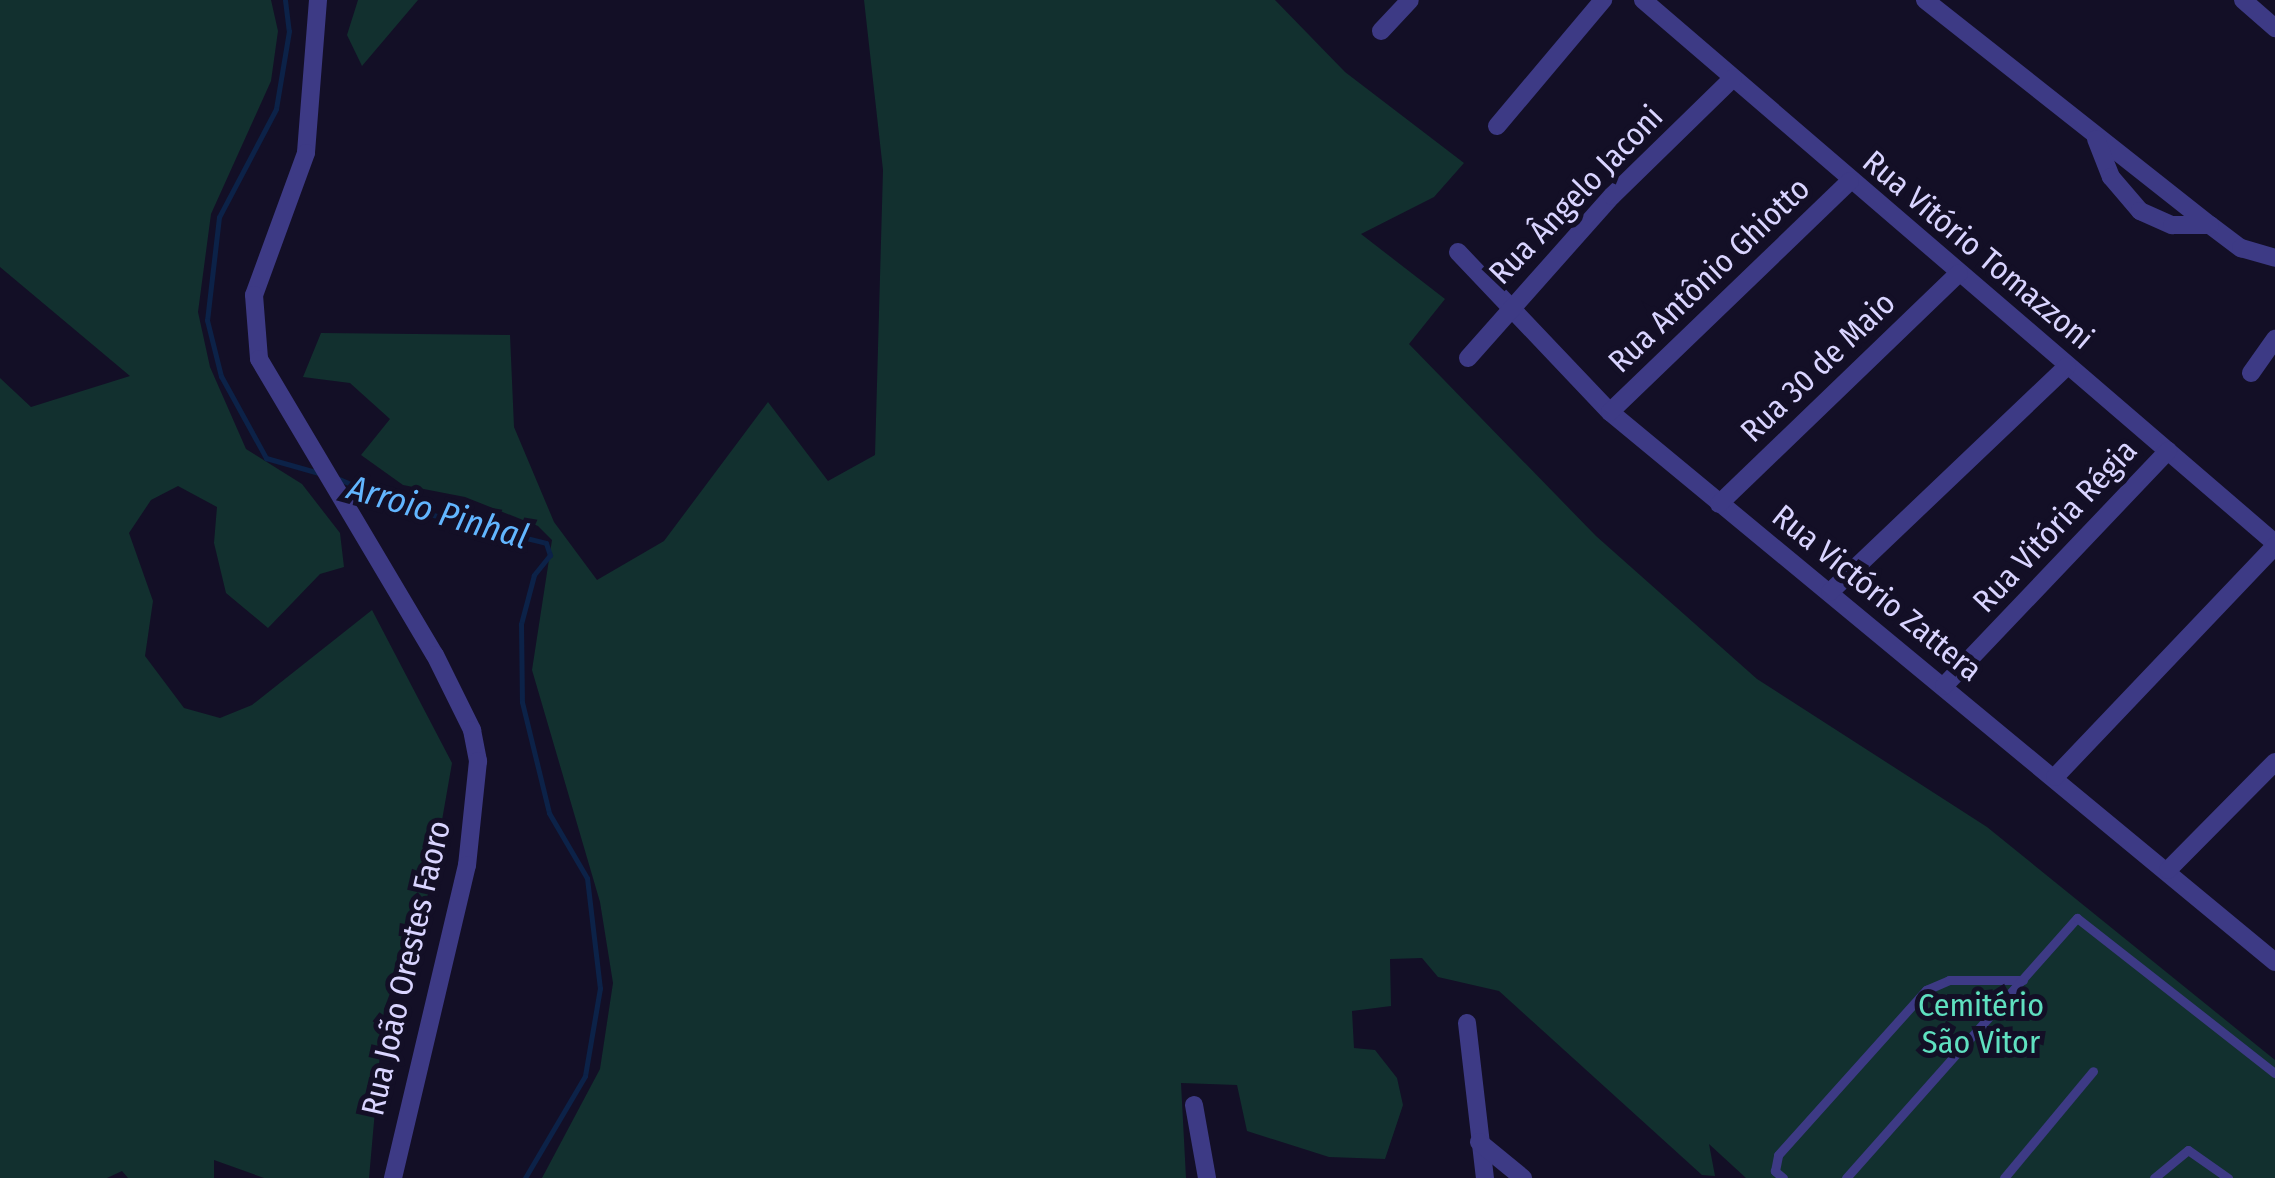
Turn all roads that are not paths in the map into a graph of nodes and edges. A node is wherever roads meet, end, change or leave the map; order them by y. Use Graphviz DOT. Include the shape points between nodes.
graph roads {
  1 [pos="318,0"];
  2 [pos="1410,0"];
  3 [pos="1602,0"];
  4 [pos="1643,0"];
  5 [pos="1925,0"];
  6 [pos="2242,0"];
  7 [pos="2275,28"];
  8 [pos="1381,31"];
  9 [pos="1732,78"];
  10 [pos="1498,126"];
  11 [pos="2095,137"];
  12 [pos="1850,181"];
  13 [pos="2210,225"];
  14 [pos="1458,252"];
  15 [pos="2275,258"];
  16 [pos="1959,273"];
  17 [pos="1509,307"];
  18 [pos="2275,339"];
  19 [pos="1468,358"];
  20 [pos="2067,366"];
  21 [pos="2251,373"];
  22 [pos="1610,412"];
  23 [pos="2168,451"];
  24 [pos="1719,504"];
  25 [pos="2275,545"];
  26 [pos="1830,592"];
  27 [pos="1944,686"];
  28 [pos="2275,762"];
  29 [pos="2055,778"];
  30 [pos="2168,870"];
  31 [pos="2273,956"];
  32 [pos="2023,980"];
  33 [pos="1467,1023"];
  34 [pos="2093,1072"];
  35 [pos="2275,1072"];
  36 [pos="1194,1104"];
  37 [pos="1479,1142"];
  38 [pos="392,1178"];
  39 [pos="1207,1178"];
  40 [pos="1484,1178"];
  41 [pos="1522,1178"];
  42 [pos="1783,1178"];
  43 [pos="1846,1178"];
  44 [pos="2004,1178"];
  45 [pos="2154,1178"];
  46 [pos="2228,1178"];
  1 -- 38 [label="street, Rua João Orestes Faoro" via="306,153 254,295 259,359 436,655 472,730 478,761 467,864"];
  2 -- 8 [label="street"];
  3 -- 10 [label="street"];
  4 -- 9 [label="street, Rua Vitório Tomazzoni"];
  5 -- 11 [label="street"];
  6 -- 7 [label="street"];
  9 -- 12 [label="street, Rua Vitório Tomazzoni"];
  9 -- 17 [label="street, Rua Ângelo Jaconi"];
  11 -- 13 [label="street"];
  11 -- 13 [label="street" via="2111,177 2140,211 2172,226"];
  12 -- 16 [label="street, Rua Vitório Tomazzoni"];
  12 -- 22 [label="street, Rua Antônio Ghiotto"];
  13 -- 15 [label="street" via="2241,248"];
  14 -- 17 [label="street, Rua Victório Zattera"];
  16 -- 20 [label="street, Rua Vitório Tomazzoni"];
  16 -- 24 [label="street, Rua 30 de Maio"];
  17 -- 19 [label="street, Rua Ângelo Jaconi"];
  17 -- 22 [label="street, Rua Victório Zattera"];
  18 -- 21 [label="street"];
  20 -- 23 [label="street, Rua Vitório Tomazzoni"];
  20 -- 26 [label="street"];
  22 -- 24 [label="street, Rua Victório Zattera"];
  23 -- 25 [label="street, Rua Vitório Tomazzoni"];
  23 -- 27 [label="street, Rua Vitória Régia"];
  24 -- 26 [label="street, Rua Victório Zattera"];
  25 -- 29 [label="street"];
  26 -- 27 [label="street, Rua Victório Zattera"];
  27 -- 29 [label="street, Rua Victório Zattera"];
  28 -- 30 [label="street"];
  29 -- 30 [label="street, Rua Victório Zattera"];
  30 -- 31 [label="street, Rua Victório Zattera"];
  32 -- 35 [label="lane" via="2069,924 2088,920"];
  32 -- 42 [label="lane" via="1948,980 1926,990 1778,1155 1775,1171"];
  32 -- 43 [label="lane"];
  33 -- 37 [label="street"];
  34 -- 44 [label="lane"];
  36 -- 39 [label="street"];
  37 -- 40 [label="street"];
  37 -- 41 [label="street"];
  45 -- 46 [label="lane" via="2188,1150"];
}
